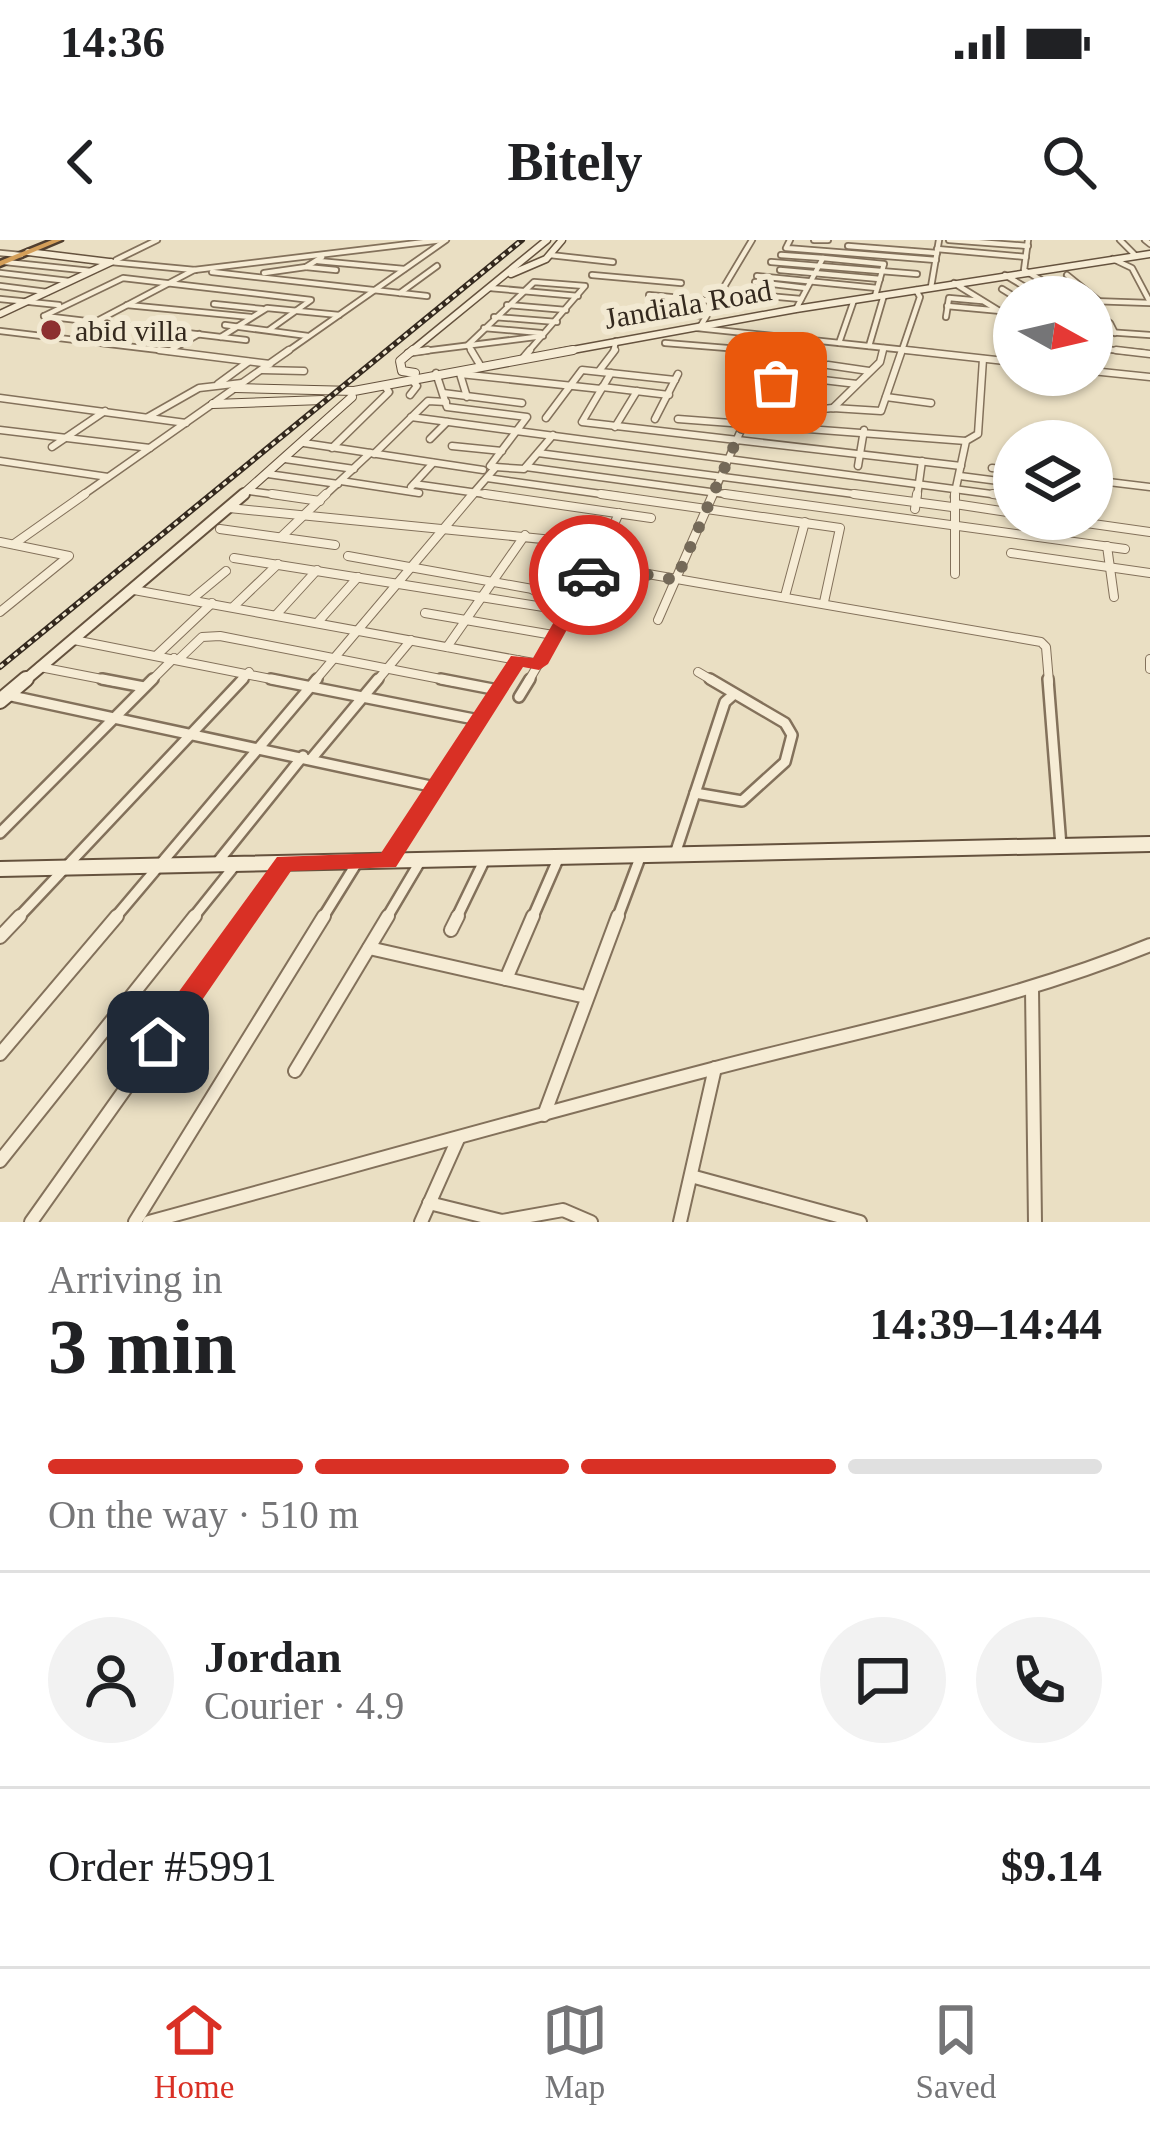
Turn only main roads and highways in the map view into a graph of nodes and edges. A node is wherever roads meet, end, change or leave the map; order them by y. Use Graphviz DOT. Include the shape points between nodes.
graph roads {
  1 [pos="47,240"];
  2 [pos="58,240"];
  3 [pos="8,259"];
  1 -- 3 [label="highway"];
  2 -- 3 [label="highway"];
}
